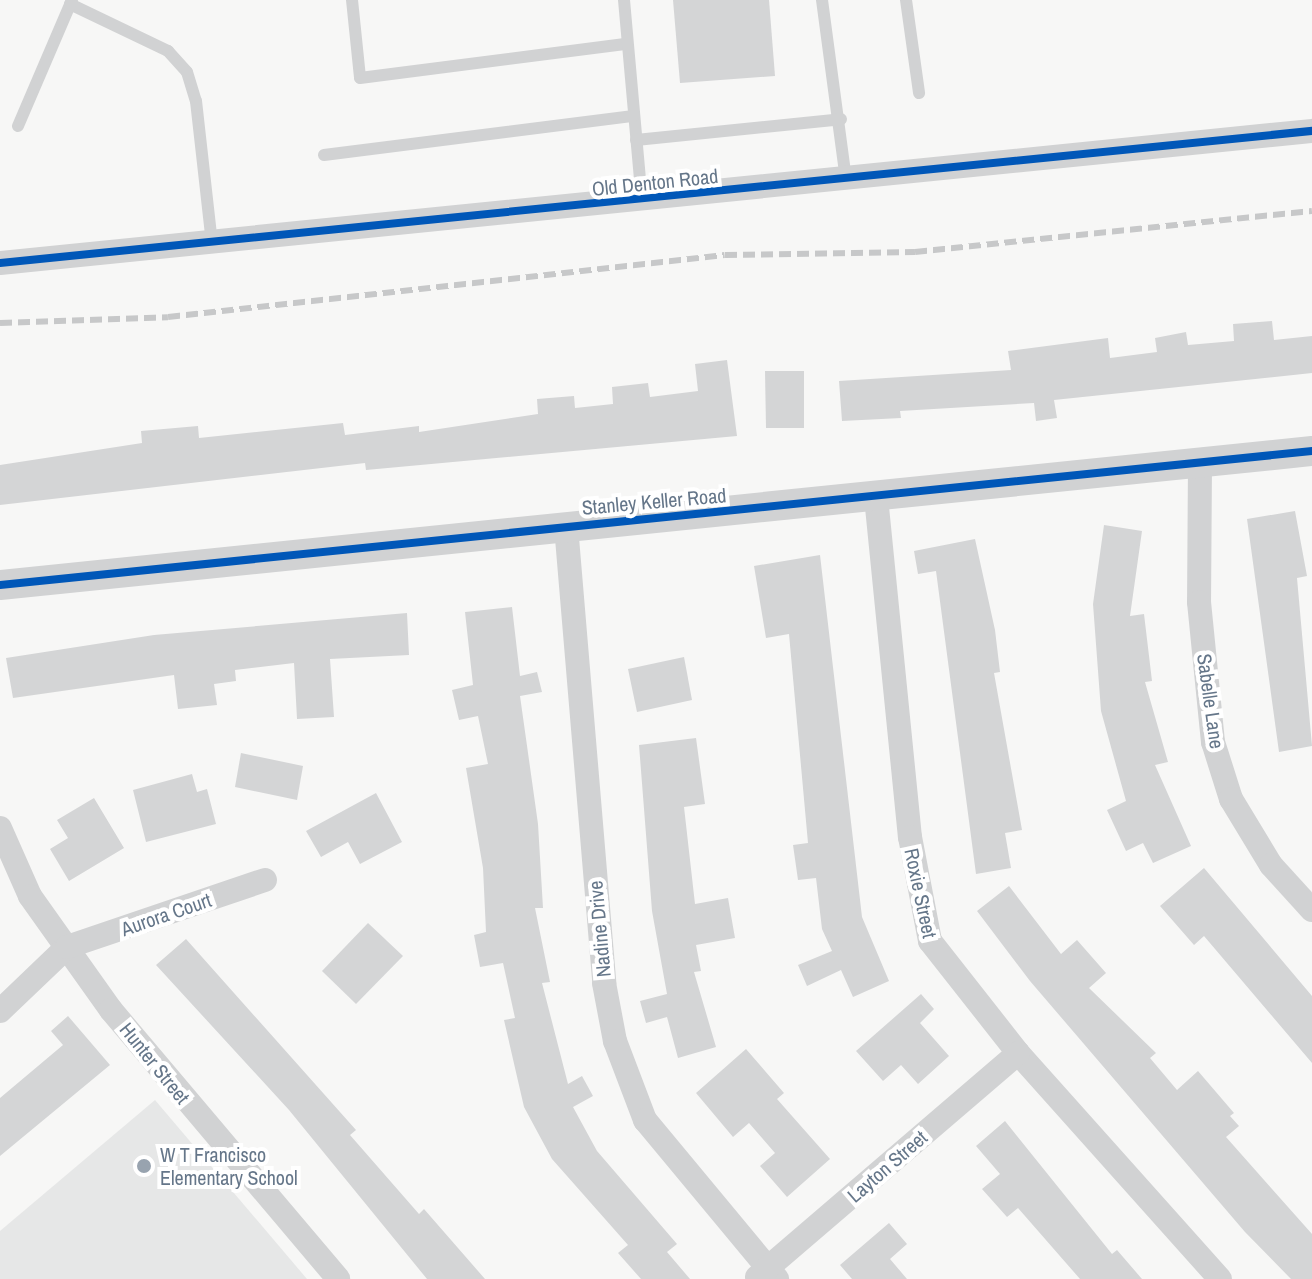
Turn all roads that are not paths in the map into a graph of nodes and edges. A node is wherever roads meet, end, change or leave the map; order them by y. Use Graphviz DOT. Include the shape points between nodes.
graph roads {
  1 [pos="352,0"];
  2 [pos="624,0"];
  3 [pos="822,0"];
  4 [pos="906,0"];
  5 [pos="71,2"];
  6 [pos="627,44"];
  7 [pos="919,93"];
  8 [pos="634,116"];
  9 [pos="841,119"];
  10 [pos="18,126"];
  11 [pos="1312,131"];
  12 [pos="636,140"];
  13 [pos="324,155"];
  14 [pos="846,179"];
  15 [pos="642,200"];
  16 [pos="212,244"];
  17 [pos="0,263"];
  18 [pos="1312,451"];
  19 [pos="1200,463"];
  20 [pos="876,497"];
  21 [pos="566,526"];
  22 [pos="0,585"];
  23 [pos="0,828"];
  24 [pos="265,880"];
  25 [pos="1312,910"];
  26 [pos="67,947"];
  27 [pos="0,1011"];
  28 [pos="1018,1053"];
  29 [pos="767,1275"];
  30 [pos="338,1279"];
  31 [pos="1220,1279"];
  1 -- 6 [label="lane" via="360,78"];
  2 -- 6 [label="lane"];
  3 -- 9 [label="lane"];
  4 -- 7 [label="lane"];
  5 -- 10 [label="lane"];
  5 -- 16 [label="lane" via="168,51 187,72"];
  6 -- 8 [label="lane"];
  8 -- 12 [label="lane"];
  8 -- 13 [label="lane"];
  9 -- 12 [label="lane"];
  9 -- 14 [label="lane"];
  11 -- 14 [label="street, Old Denton Road"];
  12 -- 15 [label="lane"];
  14 -- 15 [label="street, Old Denton Road"];
  15 -- 16 [label="street, Old Denton Road"];
  16 -- 17 [label="street, Old Denton Road"];
  18 -- 19 [label="street, Stanley Keller Road"];
  19 -- 20 [label="street, Stanley Keller Road"];
  19 -- 25 [label="street, Sabelle Lane" via="1199,602 1213,742 1231,799 1271,865"];
  20 -- 21 [label="street, Stanley Keller Road"];
  20 -- 28 [label="street, Roxie Street" via="910,837 930,941"];
  21 -- 22 [label="street, Stanley Keller Road"];
  21 -- 29 [label="street, Nadine Drive" via="604,983 615,1041 645,1120"];
  23 -- 26 [label="street, Hunter Street" via="30,896"];
  24 -- 26 [label="street, Aurora Court"];
  26 -- 27 [label="street"];
  26 -- 30 [label="street, Hunter Street" via="209,1131"];
  28 -- 29 [label="street, Layton Street"];
  28 -- 31 [label="street, Roxie Street"];
}
